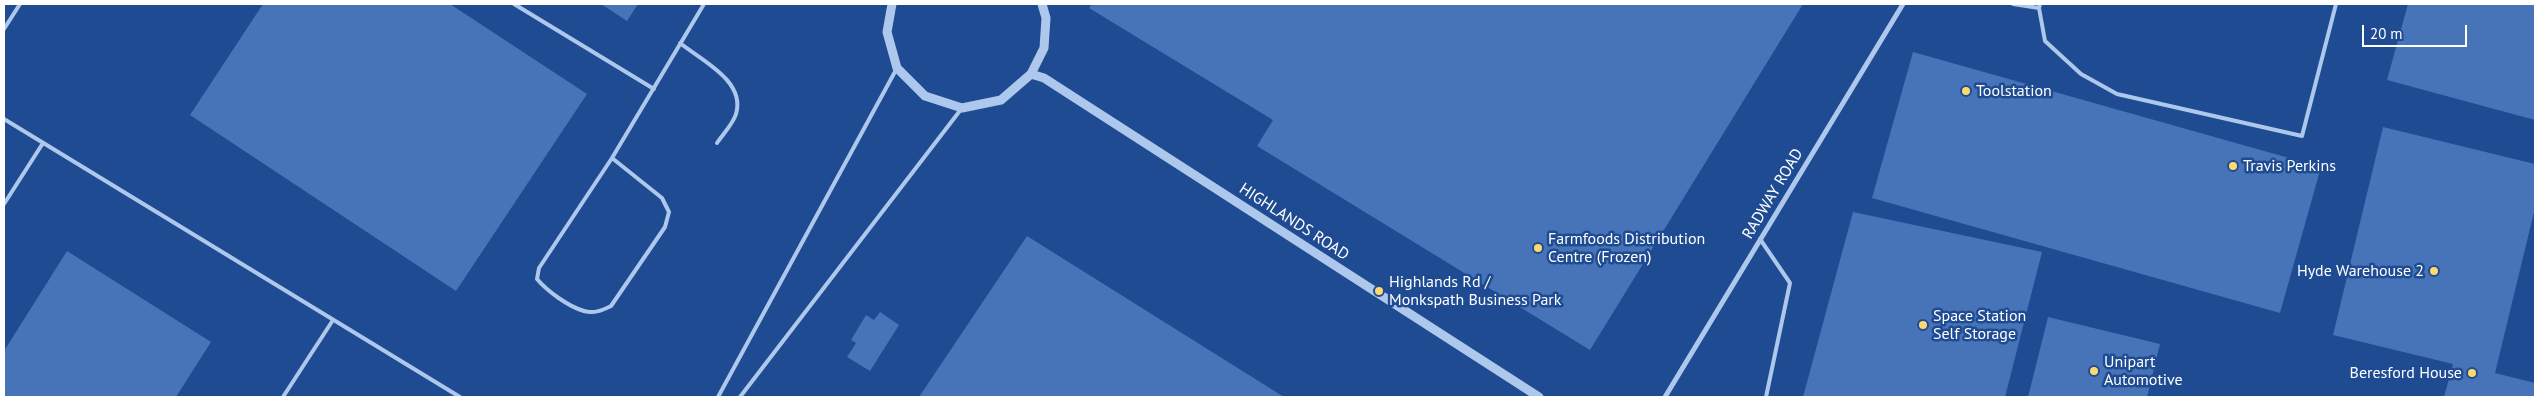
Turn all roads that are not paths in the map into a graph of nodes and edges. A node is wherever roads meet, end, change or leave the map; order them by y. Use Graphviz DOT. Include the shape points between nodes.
graph roads {
  1 [pos="20,4"];
  2 [pos="514,4"];
  3 [pos="704,4"];
  4 [pos="892,4"];
  5 [pos="1042,4"];
  6 [pos="1903,4"];
  7 [pos="2013,4"];
  8 [pos="2336,4"];
  9 [pos="2039,6"];
  10 [pos="4,29"];
  11 [pos="680,43"];
  12 [pos="897,68"];
  13 [pos="1031,74"];
  14 [pos="654,89"];
  15 [pos="962,108"];
  16 [pos="4,119"];
  17 [pos="43,143"];
  18 [pos="717,143"];
  19 [pos="612,158"];
  20 [pos="4,204"];
  21 [pos="1760,239"];
  22 [pos="333,320"];
  23 [pos="283,397"];
  24 [pos="460,397"];
  25 [pos="718,397"];
  26 [pos="740,397"];
  27 [pos="1539,397"];
  28 [pos="1665,397"];
  29 [pos="1766,397"];
  1 -- 10 [label="lane"];
  2 -- 14 [label="lane"];
  3 -- 11 [label="lane"];
  4 -- 12 [label="street" via="886,32"];
  5 -- 13 [label="street" via="1046,18 1044,48"];
  6 -- 21 [label="street, RADWAY ROAD"];
  7 -- 9 [label="lane"];
  8 -- 9 [label="lane" via="2302,136 2117,94 2081,74 2045,41"];
  11 -- 14 [label="lane"];
  11 -- 18 [label="lane" via="731,82 738,99 736,115"];
  12 -- 15 [label="street" via="924,96"];
  12 -- 25 [label="lane"];
  13 -- 15 [label="street" via="1001,100"];
  13 -- 27 [label="street, HIGHLANDS ROAD" via="1044,78"];
  14 -- 19 [label="lane"];
  15 -- 26 [label="lane"];
  16 -- 17 [label="lane"];
  17 -- 20 [label="lane"];
  17 -- 22 [label="lane"];
  19 -- 19 [label="lane" via="662,198 669,212 665,227 611,306 598,312 584,311 546,290 537,279 539,268"];
  21 -- 28 [label="street, RADWAY ROAD"];
  21 -- 29 [label="lane" via="1790,283"];
  22 -- 23 [label="lane"];
  22 -- 24 [label="lane"];
}
